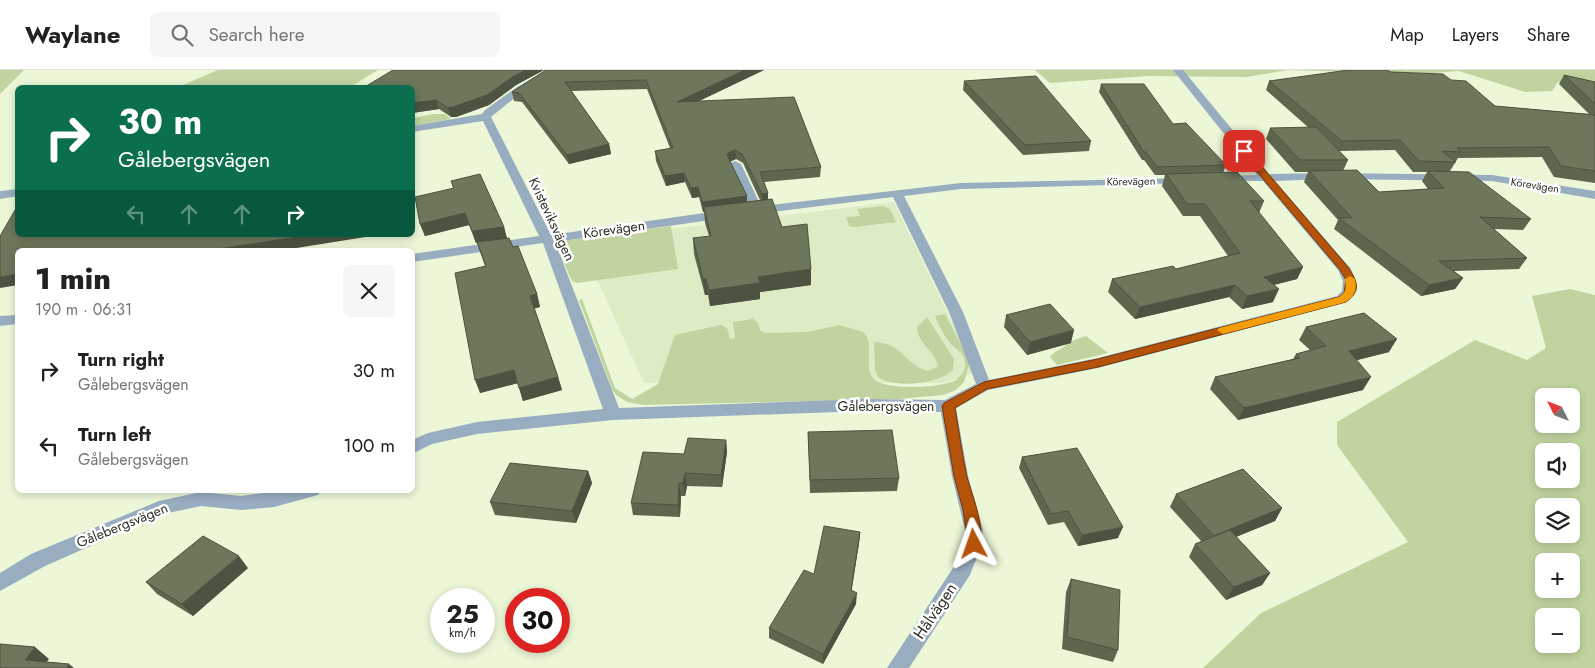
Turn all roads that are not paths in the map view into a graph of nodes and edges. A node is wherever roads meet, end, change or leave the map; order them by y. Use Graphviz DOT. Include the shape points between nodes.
graph roads {
  1 [pos="554,70"];
  2 [pos="1178,70"];
  3 [pos="486,117"];
  4 [pos="415,129"];
  5 [pos="735,164"];
  6 [pos="1267,177"];
  7 [pos="1212,179"];
  8 [pos="1195,180"];
  9 [pos="15,192"];
  10 [pos="897,193"];
  11 [pos="0,195"];
  12 [pos="1595,195"];
  13 [pos="747,211"];
  14 [pos="547,238"];
  15 [pos="415,258"];
  16 [pos="15,319"];
  17 [pos="0,321"];
  18 [pos="984,386"];
  19 [pos="948,406"];
  20 [pos="613,414"];
  21 [pos="415,446"];
  22 [pos="301,493"];
  23 [pos="0,583"];
  24 [pos="897,668"];
  1 -- 3 [label="street" via="520,88"];
  2 -- 6 [label="street"];
  3 -- 4 [label="street"];
  3 -- 14 [label="street, Kvisteviksvägen"];
  5 -- 13 [label="street"];
  6 -- 7 [label="street, Körevägen"];
  6 -- 12 [label="street, Körevägen" via="1492,178"];
  6 -- 18 [label="street, Gålebergsvägen" via="1344,269 1351,280 1349,295 1098,363"];
  8 -- 10 [label="street, Körevägen" via="961,186"];
  9 -- 11 [label="street"];
  10 -- 13 [label="street, Körevägen"];
  10 -- 18 [label="street" via="957,316"];
  13 -- 14 [label="street, Körevägen"];
  14 -- 15 [label="street, Körevägen"];
  14 -- 20 [label="street, Kvisteviksvägen"];
  16 -- 17 [label="street"];
  18 -- 19 [label="street, Gålebergsvägen"];
  19 -- 20 [label="street, Gålebergsvägen" via="865,405"];
  19 -- 24 [label="street, Hålvägen" via="960,476 974,530 974,544 963,569"];
  20 -- 21 [label="street, Gålebergsvägen" via="477,428 428,439"];
  22 -- 23 [label="street, Gålebergsvägen" via="274,500 241,503 201,499 174,504 38,560"];
}
